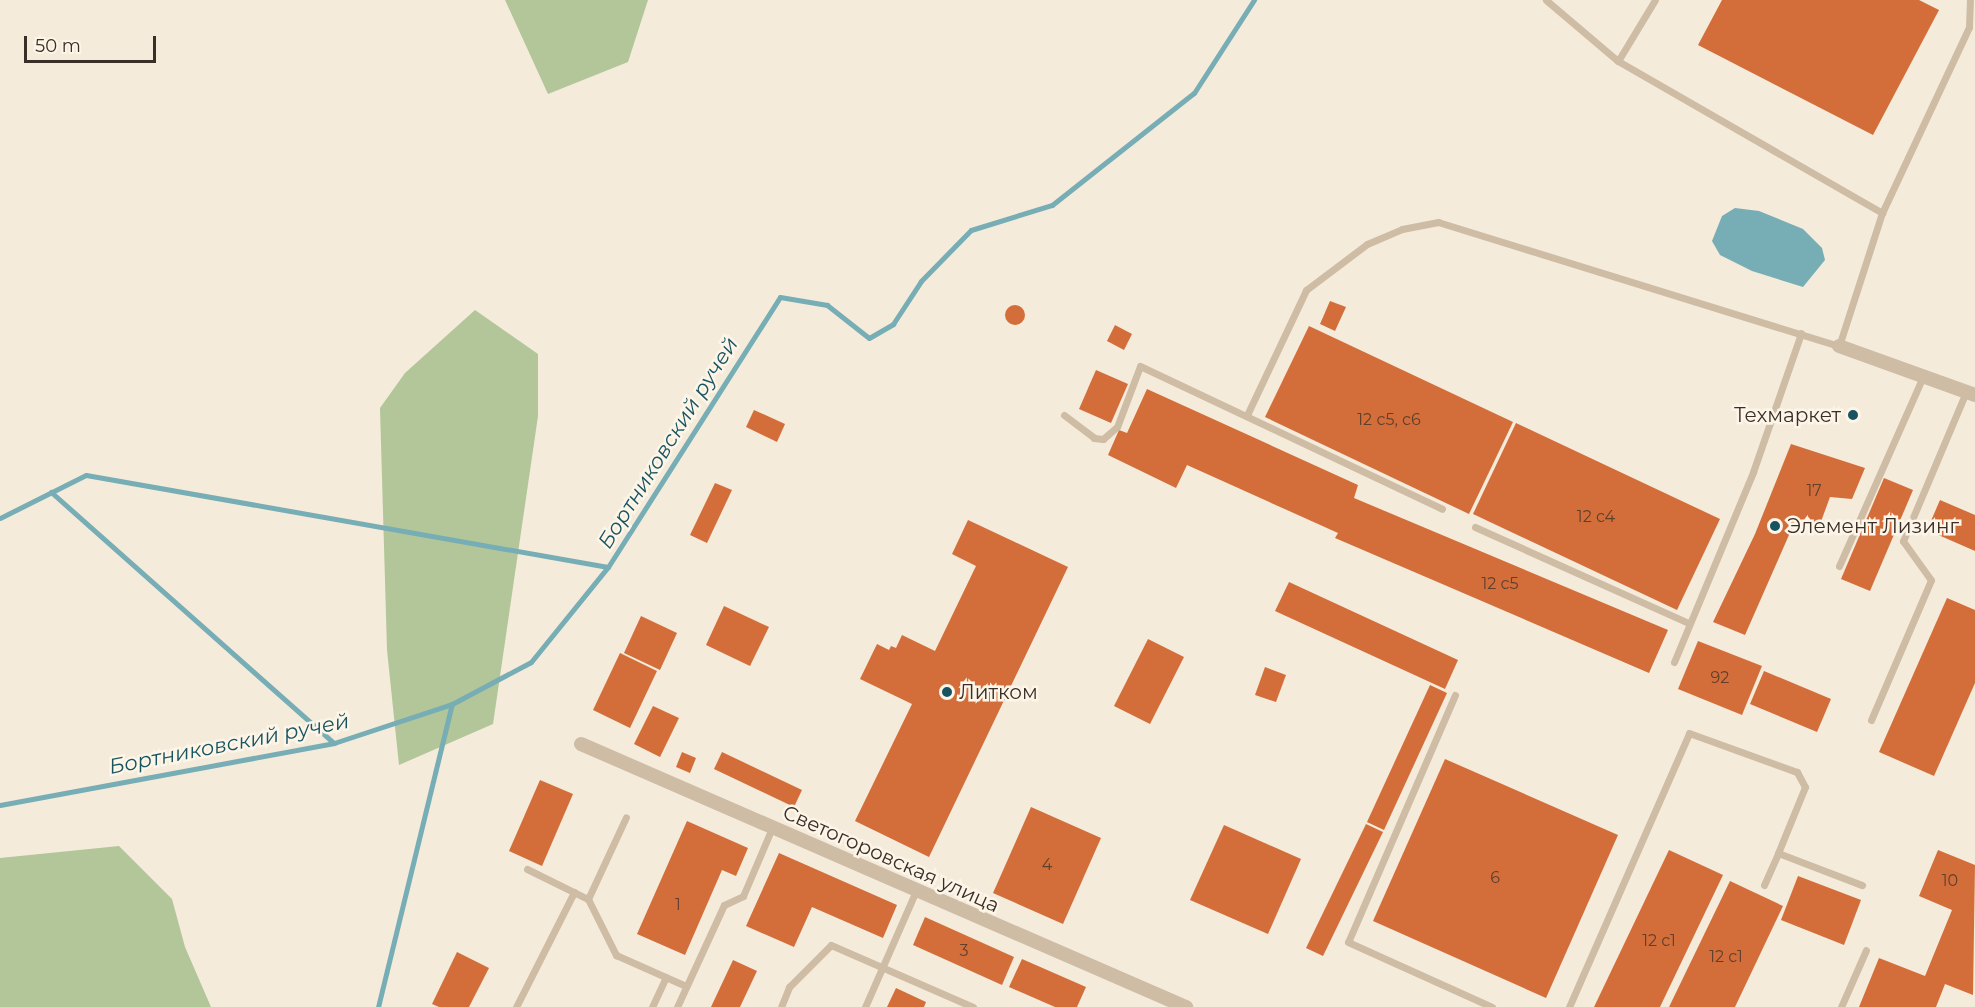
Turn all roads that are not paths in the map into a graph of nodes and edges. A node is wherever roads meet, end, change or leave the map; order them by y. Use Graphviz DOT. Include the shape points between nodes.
graph roads {
  1 [pos="1546,0"];
  2 [pos="1655,0"];
  3 [pos="1970,0"];
  4 [pos="1618,62"];
  5 [pos="1882,213"];
  6 [pos="1802,333"];
  7 [pos="1839,346"];
  8 [pos="1923,376"];
  9 [pos="1971,394"];
  10 [pos="1064,415"];
  11 [pos="1247,415"];
  12 [pos="1442,509"];
  13 [pos="1475,527"];
  14 [pos="1839,566"];
  15 [pos="1689,623"];
  16 [pos="1674,662"];
  17 [pos="1455,695"];
  18 [pos="1871,720"];
  19 [pos="581,744"];
  20 [pos="626,817"];
  21 [pos="772,828"];
  22 [pos="1778,853"];
  23 [pos="527,869"];
  24 [pos="1764,885"];
  25 [pos="1862,885"];
  26 [pos="916,891"];
  27 [pos="574,892"];
  28 [pos="588,899"];
  29 [pos="1866,950"];
  30 [pos="882,967"];
  31 [pos="666,977"];
  32 [pos="686,986"];
  33 [pos="516,1007"];
  34 [pos="652,1007"];
  35 [pos="676,1007"];
  36 [pos="781,1007"];
  37 [pos="865,1007"];
  38 [pos="973,1007"];
  39 [pos="1186,1007"];
  40 [pos="1492,1007"];
  41 [pos="1569,1007"];
  42 [pos="1841,1007"];
  1 -- 4 [label="lane"];
  2 -- 4 [label="lane"];
  3 -- 5 [label="lane" via="1969,27"];
  4 -- 5 [label="lane"];
  5 -- 7 [label="lane"];
  6 -- 7 [label="lane"];
  6 -- 11 [label="lane" via="1438,222 1402,229 1367,244 1306,290"];
  6 -- 15 [label="lane" via="1753,472"];
  7 -- 8 [label="street"];
  8 -- 9 [label="street"];
  8 -- 14 [label="lane"];
  9 -- 18 [label="lane" via="1903,541 1931,580"];
  10 -- 11 [label="lane" via="1094,438 1103,438 1117,428 1140,366"];
  11 -- 12 [label="lane"];
  13 -- 15 [label="lane"];
  15 -- 16 [label="lane"];
  17 -- 40 [label="lane" via="1348,942"];
  19 -- 21 [label="street, Светогоровская улица"];
  20 -- 28 [label="lane"];
  21 -- 26 [label="street, Светогоровская улица"];
  21 -- 32 [label="lane" via="742,896 724,905"];
  22 -- 24 [label="lane"];
  22 -- 25 [label="lane"];
  22 -- 41 [label="lane" via="1805,787 1797,772 1689,733"];
  23 -- 27 [label="lane"];
  26 -- 30 [label="lane"];
  26 -- 39 [label="street, Светогоровская улица"];
  27 -- 28 [label="lane"];
  27 -- 33 [label="lane"];
  28 -- 31 [label="lane" via="616,955"];
  29 -- 42 [label="lane"];
  30 -- 36 [label="lane" via="831,945 789,987"];
  30 -- 37 [label="lane"];
  30 -- 38 [label="lane"];
  31 -- 32 [label="lane"];
  31 -- 34 [label="lane"];
  32 -- 35 [label="lane"];
}
